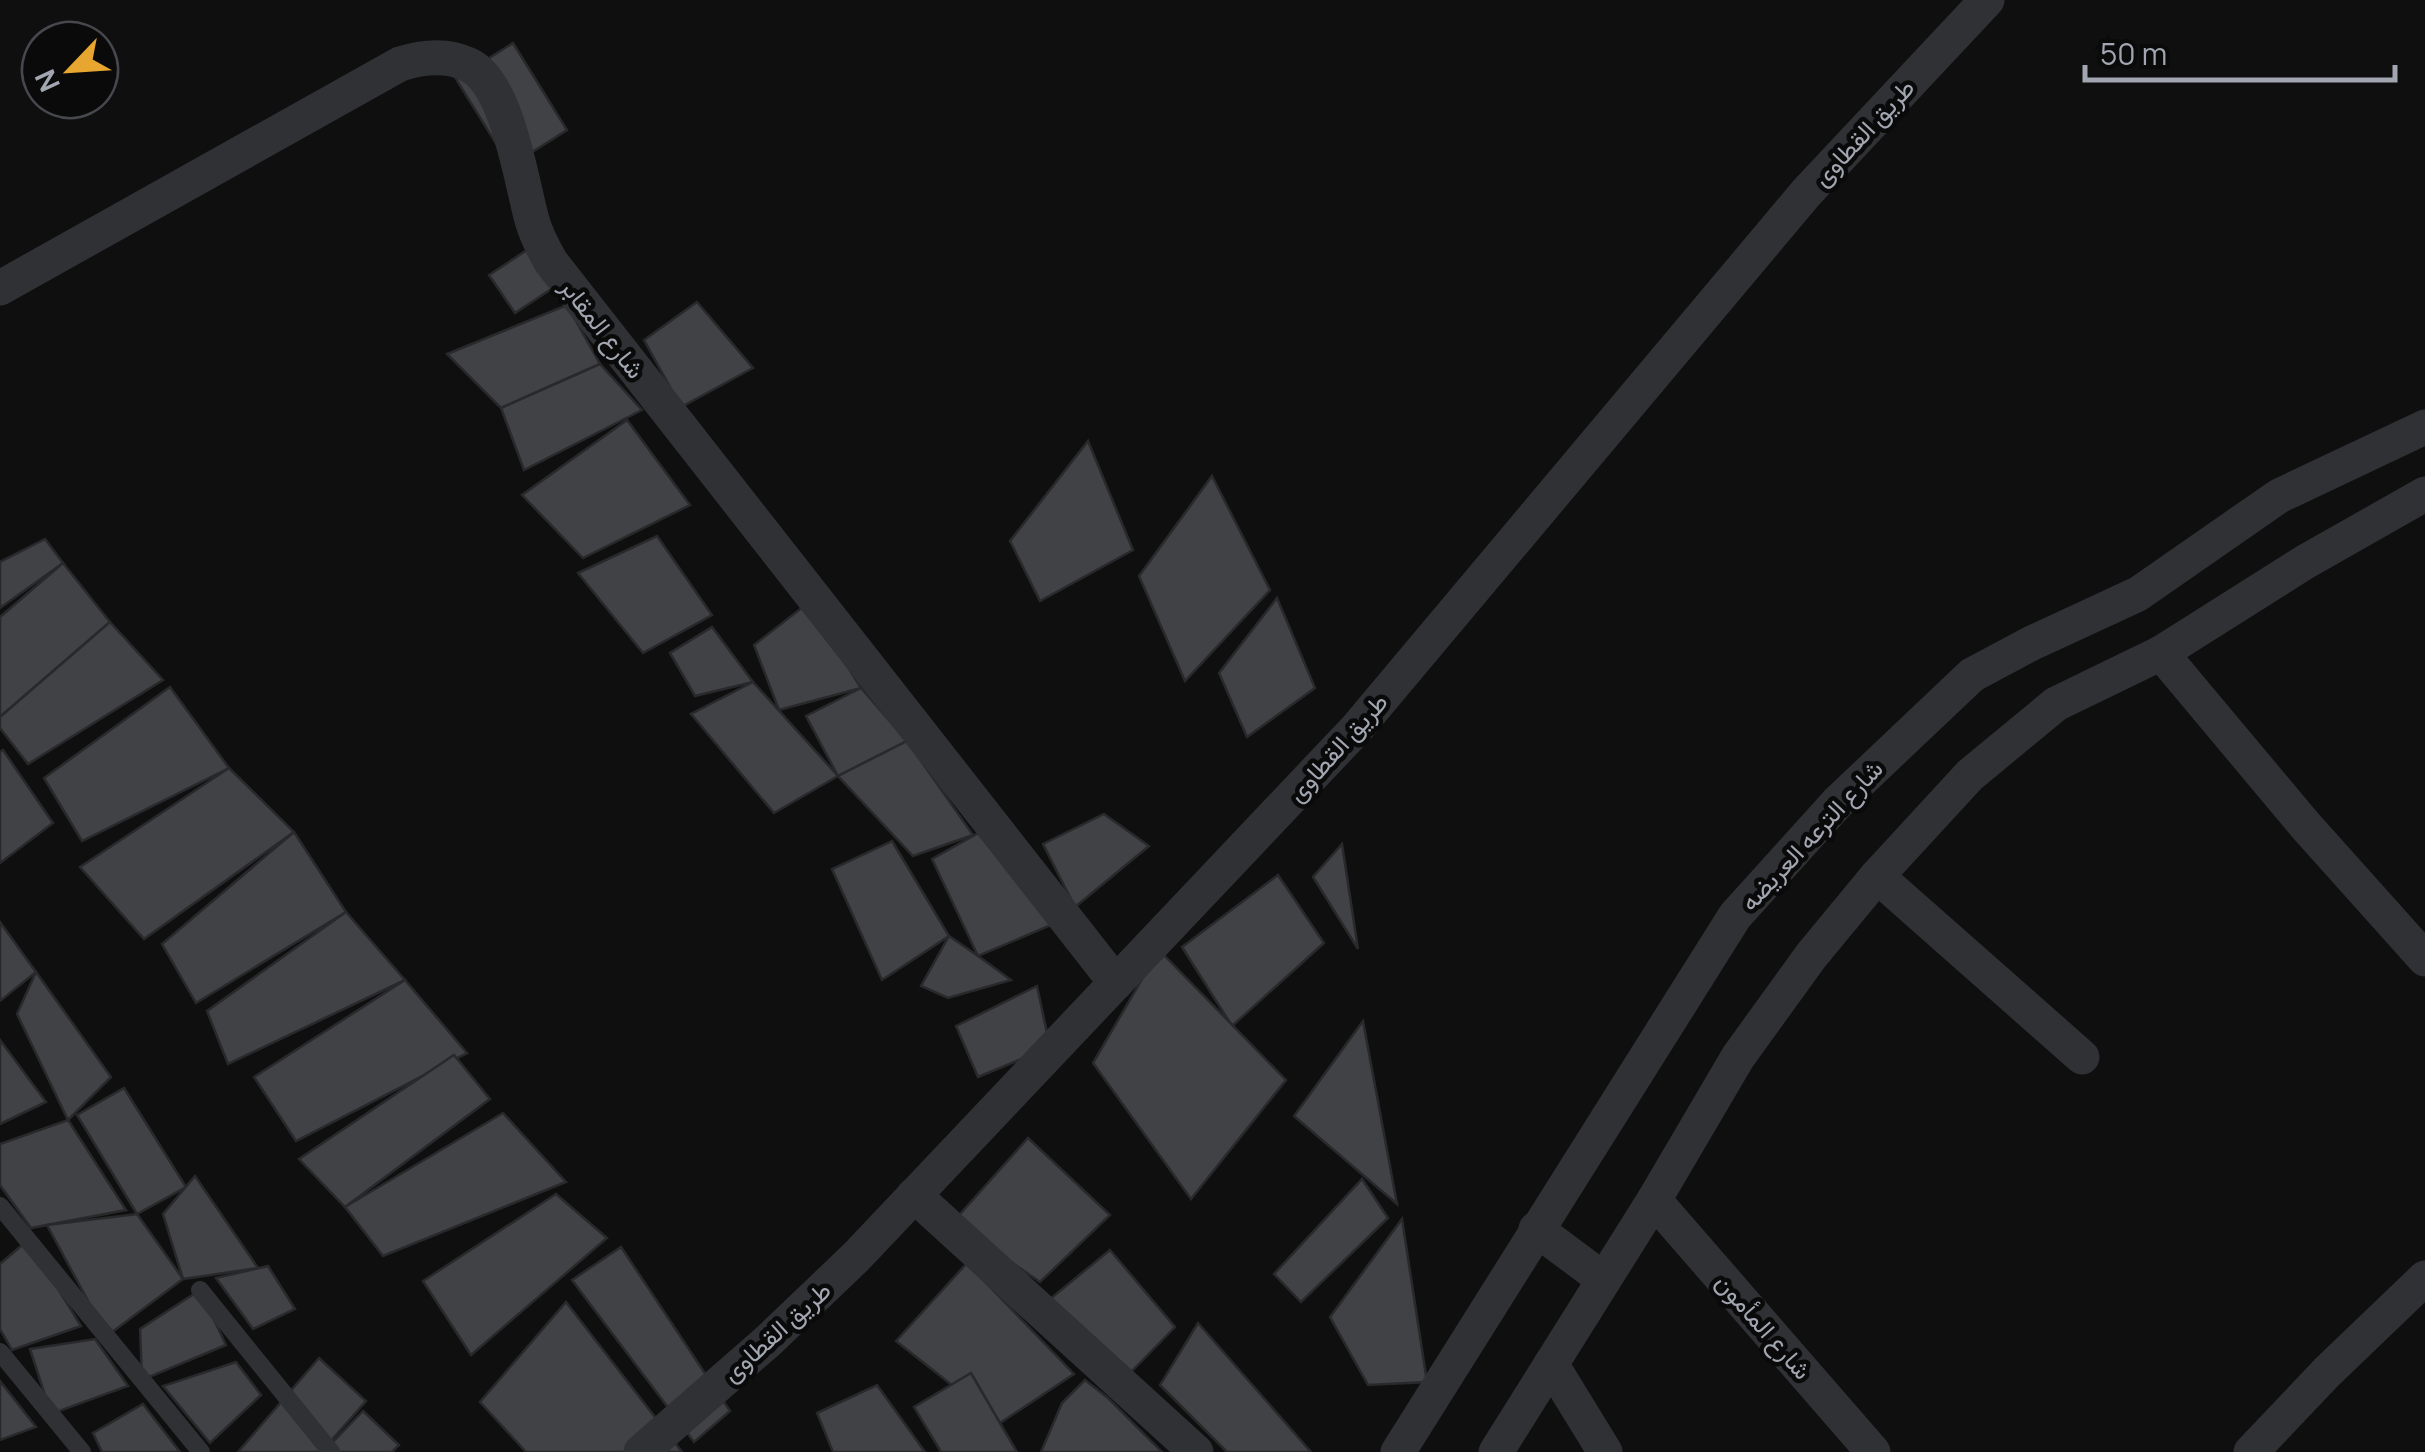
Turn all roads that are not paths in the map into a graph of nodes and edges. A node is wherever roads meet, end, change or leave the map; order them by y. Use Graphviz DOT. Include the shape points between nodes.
graph roads {
  1 [pos="1987,0"];
  2 [pos="0,288"];
  3 [pos="2425,427"];
  4 [pos="2425,494"];
  5 [pos="2161,652"];
  6 [pos="1877,876"];
  7 [pos="2425,960"];
  8 [pos="1116,983"];
  9 [pos="2082,1057"];
  10 [pos="914,1194"];
  11 [pos="1654,1200"];
  12 [pos="0,1206"];
  13 [pos="1536,1228"];
  14 [pos="2425,1278"];
  15 [pos="1603,1279"];
  16 [pos="200,1290"];
  17 [pos="0,1352"];
  18 [pos="1551,1364"];
  19 [pos="1500,1450"];
  20 [pos="82,1452"];
  21 [pos="202,1452"];
  22 [pos="331,1452"];
  23 [pos="641,1452"];
  24 [pos="1196,1452"];
  25 [pos="1398,1452"];
  26 [pos="1605,1452"];
  27 [pos="1873,1452"];
  28 [pos="2251,1452"];
  1 -- 8 [label="street, طريق القطاوى" via="1806,193 1357,728"];
  2 -- 8 [label="street, شارع المقابر" via="400,64 426,56 470,65 482,74 508,125 532,222 552,262"];
  3 -- 13 [label="street, شارع الترعه العريضه" via="2279,496 2138,594 1972,676 1838,802 1735,916"];
  4 -- 5 [label="street"];
  5 -- 6 [label="street" via="2056,704 1970,775"];
  5 -- 7 [label="street"];
  6 -- 9 [label="street"];
  6 -- 11 [label="street" via="1738,1057"];
  8 -- 10 [label="street, طريق القطاوى"];
  10 -- 23 [label="street, طريق القطاوى" via="817,1296"];
  10 -- 24 [label="street"];
  11 -- 15 [label="street"];
  11 -- 27 [label="street, شارع المأمون"];
  12 -- 21 [label="lane"];
  13 -- 15 [label="street"];
  13 -- 25 [label="street, شارع الترعه العريضه"];
  14 -- 28 [label="street"];
  15 -- 18 [label="street"];
  16 -- 22 [label="lane"];
  17 -- 20 [label="lane"];
  18 -- 19 [label="street"];
  18 -- 26 [label="street"];
}
